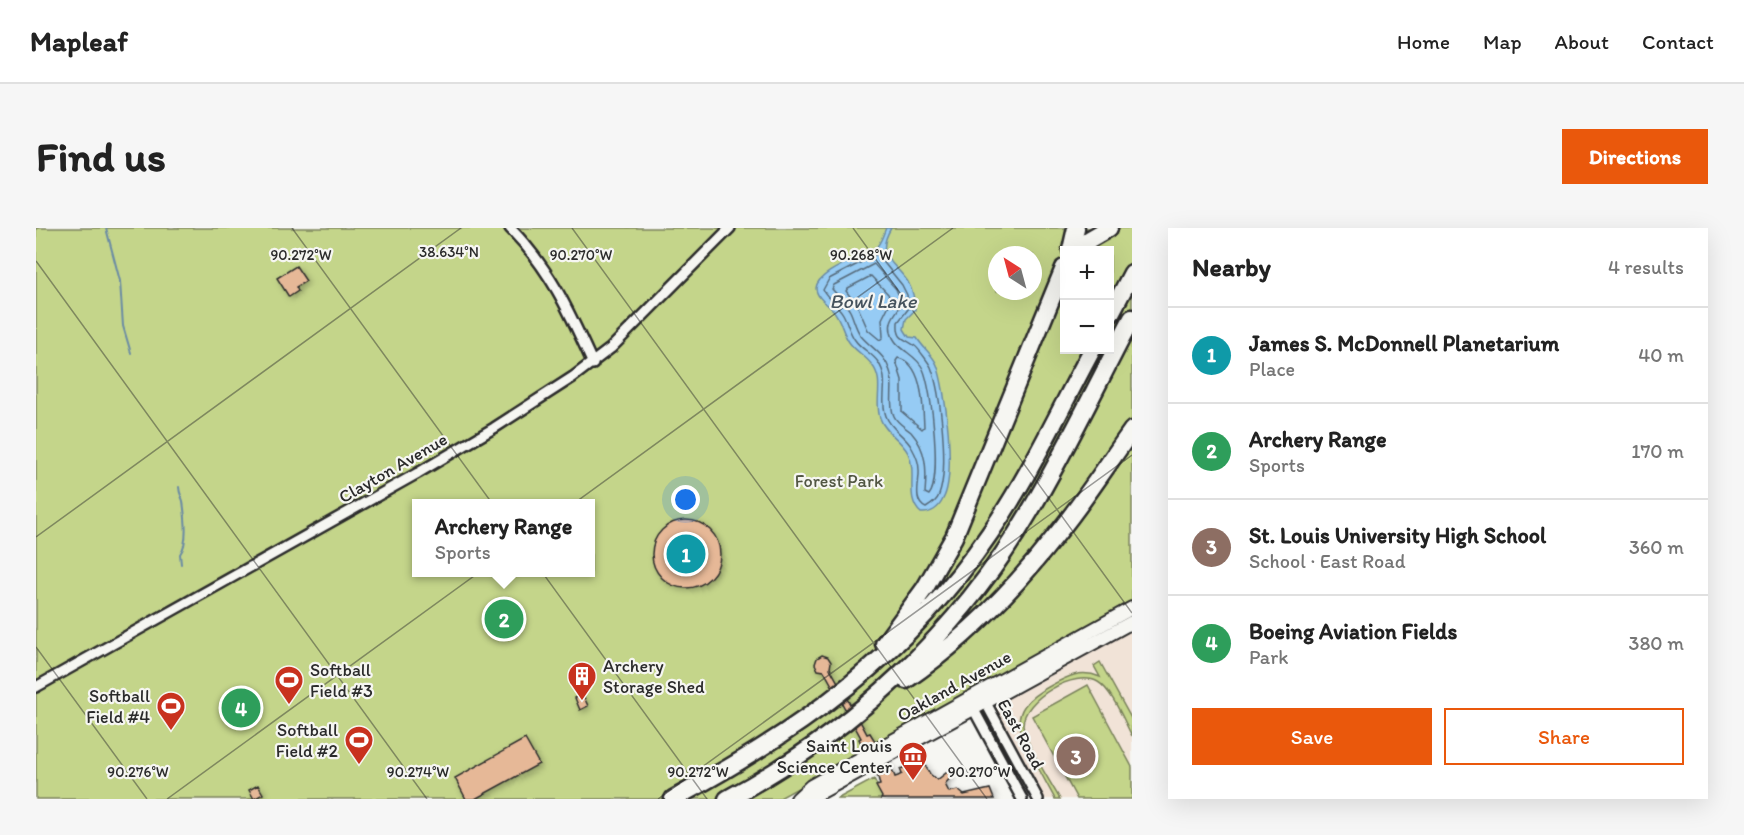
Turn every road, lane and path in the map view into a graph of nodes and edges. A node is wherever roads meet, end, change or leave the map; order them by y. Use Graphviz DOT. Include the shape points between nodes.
graph roads {
  1 [pos="510,228"];
  2 [pos="730,228"];
  3 [pos="1077,228"];
  4 [pos="1109,228"];
  5 [pos="1072,246"];
  6 [pos="1082,246"];
  7 [pos="1132,273"];
  8 [pos="1060,280"];
  9 [pos="1114,307"];
  10 [pos="1132,318"];
  11 [pos="1090,354"];
  12 [pos="593,364"];
  13 [pos="1132,430"];
  14 [pos="1132,608"];
  15 [pos="1132,622"];
  16 [pos="36,687"];
  17 [pos="845,690"];
  18 [pos="974,696"];
  19 [pos="986,703"];
  20 [pos="860,710"];
  21 [pos="974,710"];
  22 [pos="673,799"];
  23 [pos="727,799"];
  24 [pos="797,799"];
  25 [pos="806,799"];
  26 [pos="1022,799"];
  27 [pos="1038,799"];
  1 -- 12 [label="street" via="551,278"];
  2 -- 12 [label="street, Clayton Avenue"];
  3 -- 5 [label="highway"];
  4 -- 6 [label="highway"];
  7 -- 9 [label="highway"];
  8 -- 17 [label="highway" via="946,553 912,608"];
  10 -- 20 [label="highway" via="1031,511 996,564 936,637"];
  11 -- 17 [label="highway" via="1024,478 973,558 933,608"];
  12 -- 16 [label="street, Clayton Avenue" via="418,473"];
  13 -- 20 [label="highway" via="1059,532 1011,588 941,653"];
  14 -- 18 [label="street, Oakland Avenue"];
  15 -- 19 [label="street, Oakland Avenue"];
  17 -- 22 [label="highway" via="756,753"];
  18 -- 19 [label="street, East Road"];
  18 -- 21 [label="street, East Road"];
  18 -- 24 [label="street, Oakland Avenue" via="811,786"];
  19 -- 21 [label="street, Oakland Avenue"];
  19 -- 27 [label="street, East Road"];
  20 -- 23 [label="highway" via="796,759"];
  21 -- 25 [label="street, Oakland Avenue"];
  21 -- 26 [label="street, East Road"];
}
